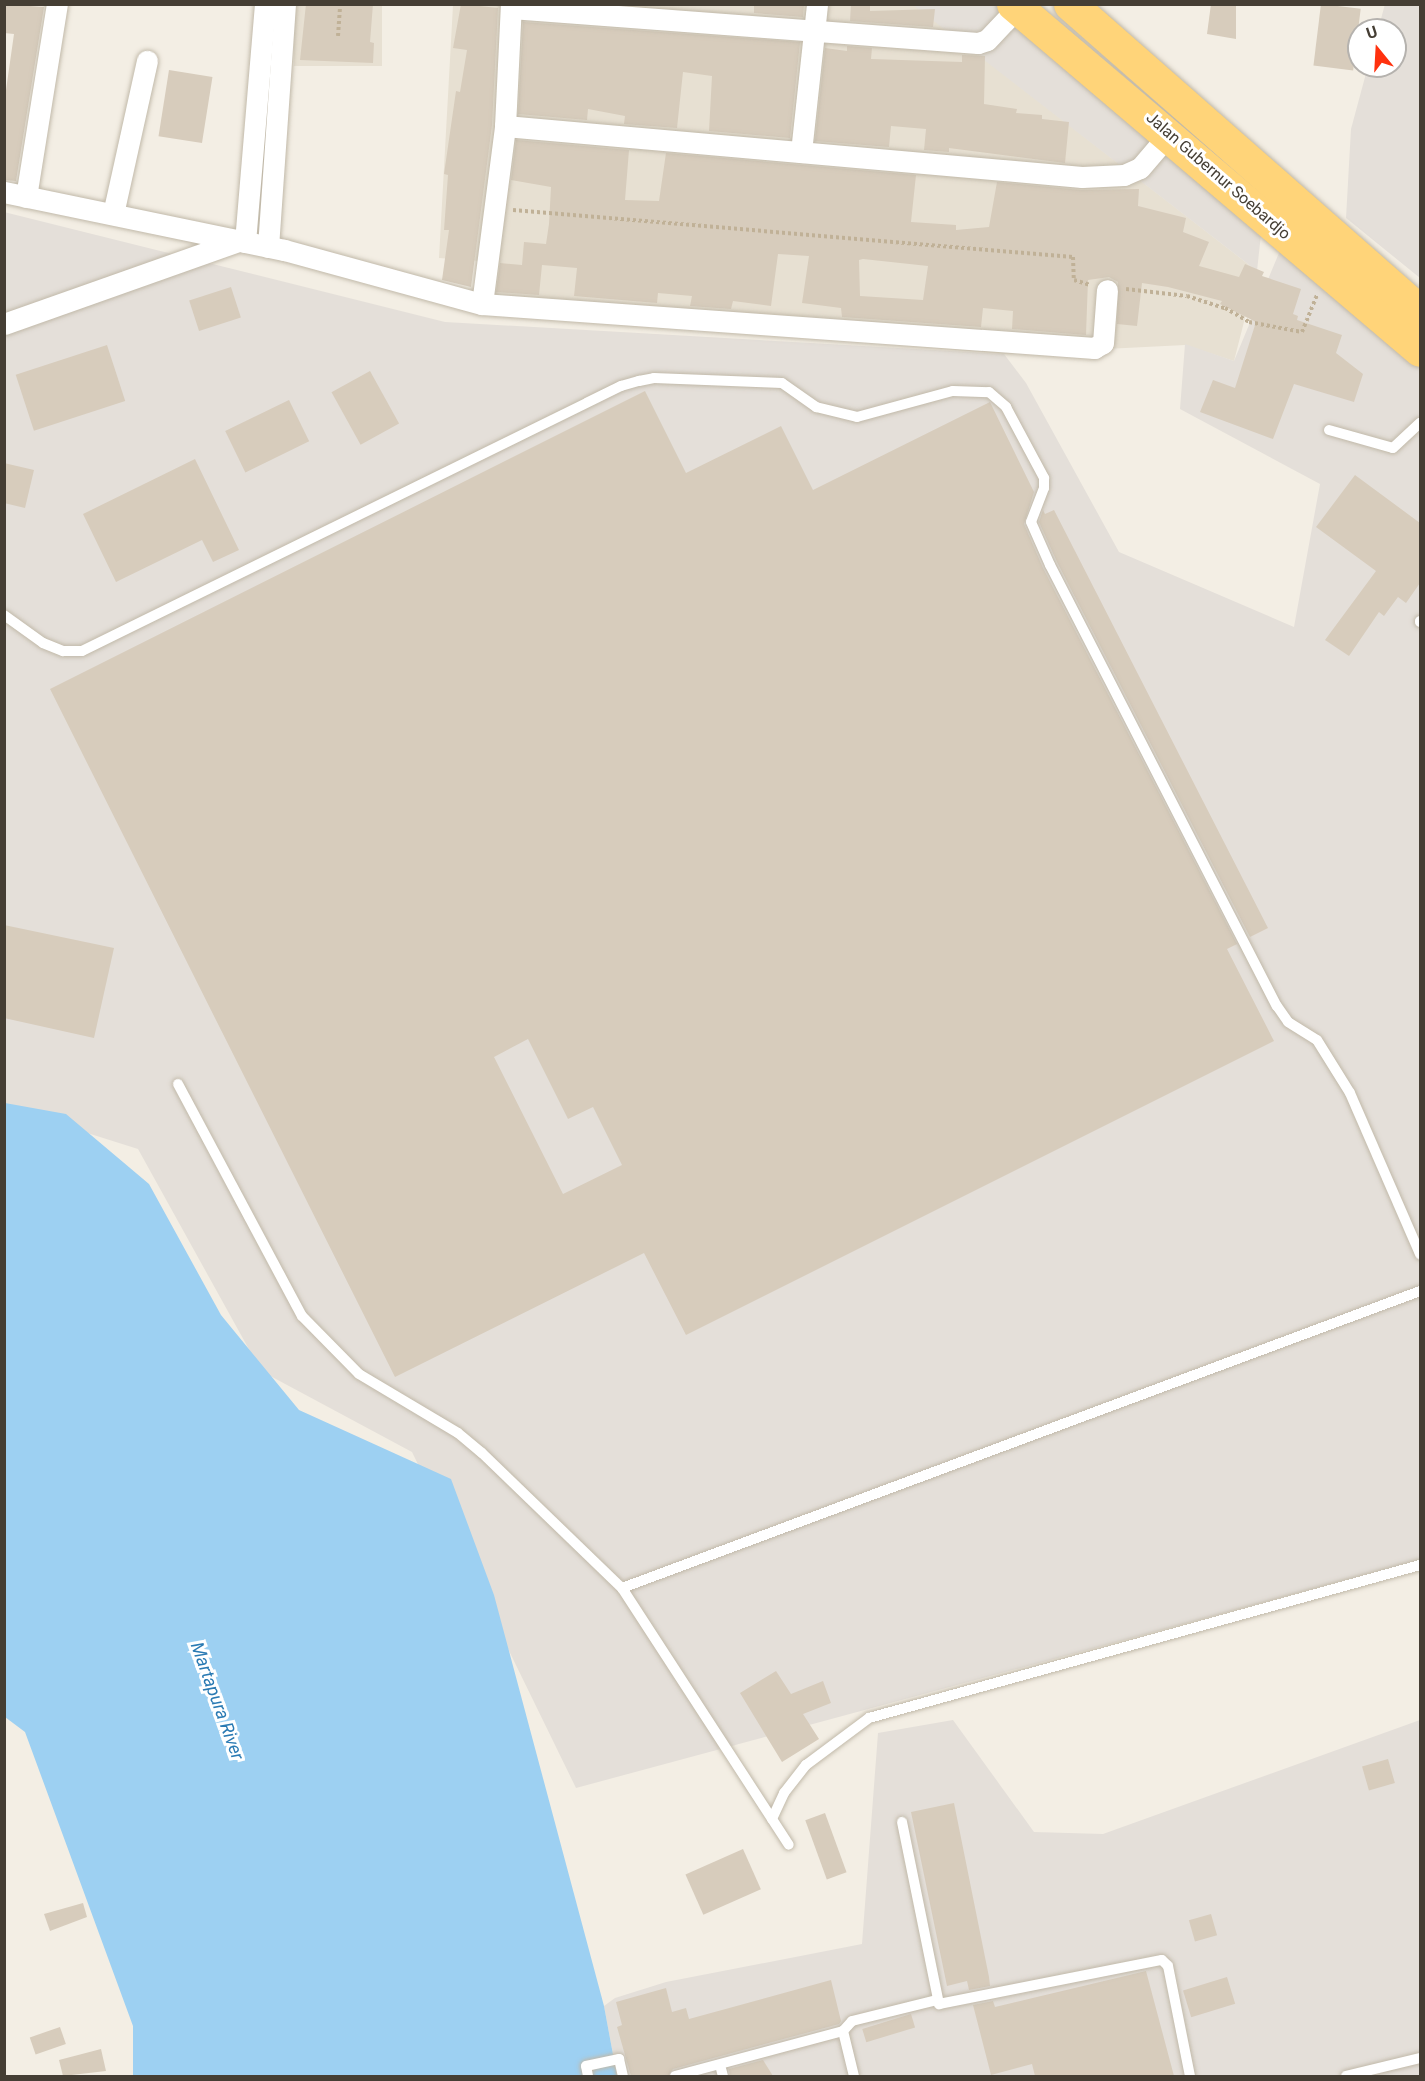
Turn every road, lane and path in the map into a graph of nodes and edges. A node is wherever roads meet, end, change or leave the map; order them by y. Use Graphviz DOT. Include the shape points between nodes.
graph roads {
  1 [pos="57,4"];
  2 [pos="265,4"];
  3 [pos="285,4"];
  4 [pos="340,4"];
  5 [pos="817,4"];
  6 [pos="511,6"];
  7 [pos="1017,6"];
  8 [pos="1079,8"];
  9 [pos="812,30"];
  10 [pos="338,36"];
  11 [pos="147,61"];
  12 [pos="505,126"];
  13 [pos="1169,134"];
  14 [pos="801,152"];
  15 [pos="4,192"];
  16 [pos="26,196"];
  17 [pos="494,209"];
  18 [pos="113,214"];
  19 [pos="242,242"];
  20 [pos="268,247"];
  21 [pos="1326,270"];
  22 [pos="1107,290"];
  23 [pos="482,304"];
  24 [pos="1420,312"];
  25 [pos="4,324"];
  26 [pos="1420,350"];
  27 [pos="1420,423"];
  28 [pos="1329,430"];
  29 [pos="4,615"];
  30 [pos="178,1084"];
  31 [pos="1420,1254"];
  32 [pos="1420,1291"];
  33 [pos="1420,1565"];
  34 [pos="622,1588"];
  35 [pos="772,1819"];
  36 [pos="902,1822"];
  37 [pos="789,1845"];
  38 [pos="937,2000"];
  39 [pos="843,2031"];
  40 [pos="1420,2058"];
  41 [pos="720,2065"];
  42 [pos="588,2076"];
  43 [pos="623,2076"];
  44 [pos="675,2076"];
  45 [pos="723,2076"];
  46 [pos="854,2076"];
  47 [pos="1190,2076"];
  48 [pos="1346,2076"];
  1 -- 16 [label="street"];
  2 -- 19 [label="street"];
  3 -- 20 [label="street"];
  4 -- 10 [label="path"];
  5 -- 9 [label="street"];
  6 -- 9 [label="street"];
  6 -- 12 [label="street"];
  7 -- 9 [label="street" via="983,43"];
  7 -- 13 [label="highway, Jalan Gubernur Soebardjo"];
  8 -- 24 [label="highway, Jalan Gubernur Soebardjo"];
  9 -- 14 [label="street"];
  11 -- 18 [label="street"];
  12 -- 14 [label="street"];
  12 -- 17 [label="street"];
  13 -- 14 [label="street" via="1140,168 1124,175 1104,176"];
  13 -- 21 [label="highway, Jalan Gubernur Soebardjo"];
  15 -- 16 [label="street"];
  16 -- 18 [label="street"];
  17 -- 22 [label="path" via="1073,257 1074,280"];
  17 -- 23 [label="street"];
  18 -- 19 [label="street"];
  19 -- 20 [label="street"];
  19 -- 25 [label="street"];
  20 -- 23 [label="street"];
  21 -- 22 [label="path" via="1302,332 1249,322 1225,308 1187,296 1137,289"];
  21 -- 26 [label="highway, Jalan Gubernur Soebardjo"];
  22 -- 23 [label="street" via="1103,343 1094,348"];
  27 -- 28 [label="lane" via="1393,448"];
  29 -- 31 [label="lane" via="42,643 63,651 82,651 621,386 639,381 654,378 782,382 816,407 857,417 953,391 989,392 1006,407 1044,478 1031,522 1050,565 1277,1006 1288,1022 1317,1040 1350,1093"];
  30 -- 34 [label="lane" via="289,1293 320,1336 359,1374 474,1446"];
  32 -- 34 [label="lane"];
  33 -- 35 [label="lane" via="869,1718 806,1765 784,1793"];
  34 -- 35 [label="lane"];
  35 -- 37 [label="lane"];
  36 -- 38 [label="lane"];
  38 -- 39 [label="lane" via="852,2021"];
  38 -- 47 [label="lane" via="939,2004 952,2004 1162,1960 1168,1966"];
  39 -- 41 [label="lane"];
  39 -- 46 [label="lane"];
  40 -- 48 [label="lane"];
  41 -- 44 [label="lane"];
  41 -- 45 [label="lane"];
  42 -- 43 [label="lane" via="586,2066 619,2059"];
}
